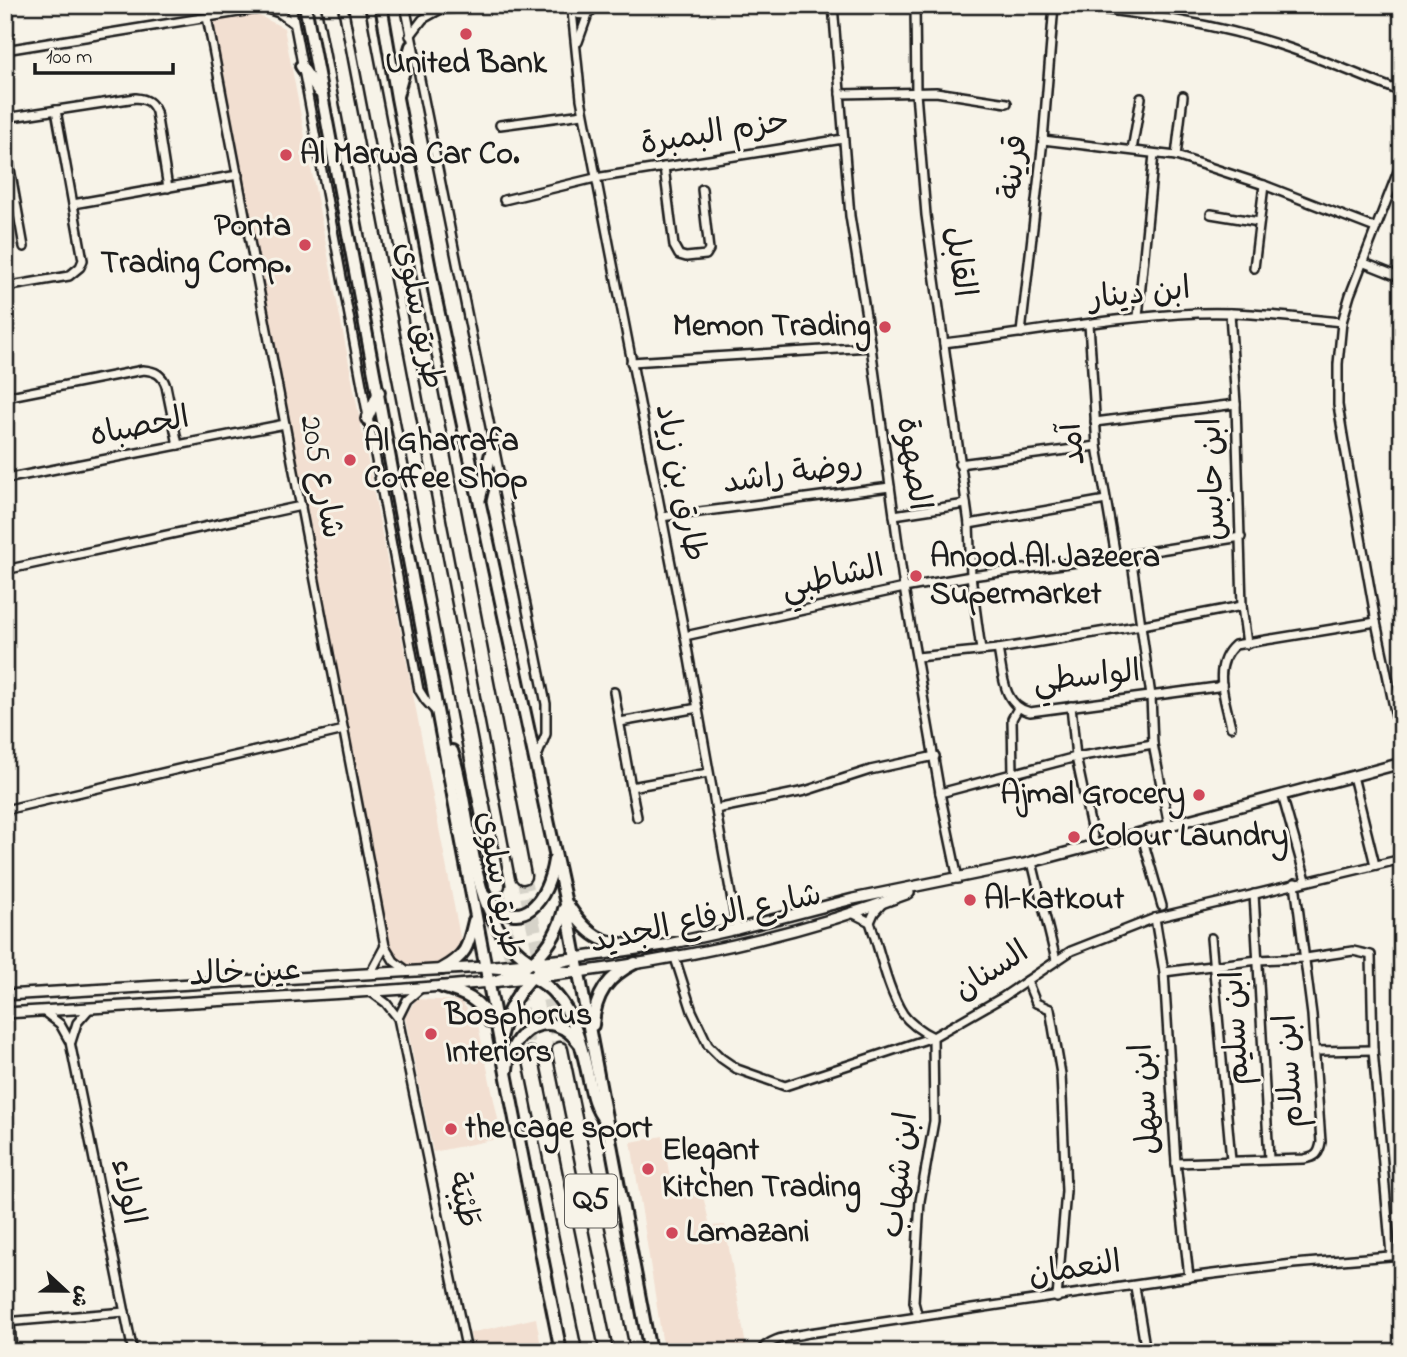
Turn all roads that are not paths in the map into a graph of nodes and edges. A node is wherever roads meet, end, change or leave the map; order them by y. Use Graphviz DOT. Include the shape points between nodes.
graph roads {
  1 [pos="290,5"];
  2 [pos="305,5"];
  3 [pos="329,5"];
  4 [pos="356,5"];
  5 [pos="381,5"];
  6 [pos="405,5"];
  7 [pos="423,5"];
  8 [pos="495,5"];
  9 [pos="605,5"];
  10 [pos="833,5"];
  11 [pos="915,5"];
  12 [pos="1054,5"];
  13 [pos="1069,5"];
  14 [pos="265,6"];
  15 [pos="568,8"];
  16 [pos="442,9"];
  17 [pos="592,10"];
  18 [pos="207,16"];
  19 [pos="293,23"];
  20 [pos="410,41"];
  21 [pos="576,46"];
  22 [pos="5,50"];
  23 [pos="300,66"];
  24 [pos="1402,92"];
  25 [pos="916,93"];
  26 [pos="840,94"];
  27 [pos="1183,96"];
  28 [pos="323,97"];
  29 [pos="397,98"];
  30 [pos="1141,99"];
  31 [pos="1007,103"];
  32 [pos="56,110"];
  33 [pos="583,114"];
  34 [pos="5,118"];
  35 [pos="500,125"];
  36 [pos="843,139"];
  37 [pos="1043,140"];
  38 [pos="5,141"];
  39 [pos="1132,150"];
  40 [pos="1154,154"];
  41 [pos="1176,156"];
  42 [pos="1402,160"];
  43 [pos="664,166"];
  44 [pos="238,175"];
  45 [pos="595,178"];
  46 [pos="1264,185"];
  47 [pos="168,188"];
  48 [pos="702,189"];
  49 [pos="504,200"];
  50 [pos="73,204"];
  51 [pos="1212,214"];
  52 [pos="1259,222"];
  53 [pos="1375,228"];
  54 [pos="24,247"];
  55 [pos="1362,262"];
  56 [pos="1254,268"];
  57 [pos="1402,278"];
  58 [pos="5,287"];
  59 [pos="1230,313"];
  60 [pos="1138,317"];
  61 [pos="1342,322"];
  62 [pos="1089,324"];
  63 [pos="1021,333"];
  64 [pos="944,343"];
  65 [pos="871,347"];
  66 [pos="631,362"];
  67 [pos="379,393"];
  68 [pos="5,397"];
  69 [pos="1236,404"];
  70 [pos="368,419"];
  71 [pos="1095,422"];
  72 [pos="285,424"];
  73 [pos="178,445"];
  74 [pos="493,445"];
  75 [pos="1097,446"];
  76 [pos="959,464"];
  77 [pos="5,479"];
  78 [pos="890,487"];
  79 [pos="1106,500"];
  80 [pos="479,501"];
  81 [pos="966,505"];
  82 [pos="301,506"];
  83 [pos="894,515"];
  84 [pos="661,517"];
  85 [pos="969,524"];
  86 [pos="1241,537"];
  87 [pos="1131,555"];
  88 [pos="1116,557"];
  89 [pos="5,570"];
  90 [pos="971,576"];
  91 [pos="904,588"];
  92 [pos="1242,606"];
  93 [pos="1376,622"];
  94 [pos="1142,625"];
  95 [pos="685,636"];
  96 [pos="1247,643"];
  97 [pos="998,649"];
  98 [pos="981,650"];
  99 [pos="917,657"];
  100 [pos="1222,684"];
  101 [pos="614,692"];
  102 [pos="1151,696"];
  103 [pos="1071,706"];
  104 [pos="698,708"];
  105 [pos="1017,708"];
  106 [pos="440,716"];
  107 [pos="620,722"];
  108 [pos="1231,727"];
  109 [pos="344,730"];
  110 [pos="1153,744"];
  111 [pos="1402,745"];
  112 [pos="935,756"];
  113 [pos="1076,758"];
  114 [pos="535,762"];
  115 [pos="1402,763"];
  116 [pos="708,773"];
  117 [pos="1013,774"];
  118 [pos="1353,776"];
  119 [pos="631,787"];
  120 [pos="940,793"];
  121 [pos="1282,795"];
  122 [pos="716,809"];
  123 [pos="5,810"];
  124 [pos="637,817"];
  125 [pos="1169,826"];
  126 [pos="1141,834"];
  127 [pos="1095,846"];
  128 [pos="555,852"];
  129 [pos="1402,859"];
  130 [pos="1032,862"];
  131 [pos="1374,865"];
  132 [pos="523,876"];
  133 [pos="958,879"];
  134 [pos="1306,880"];
  135 [pos="1295,883"];
  136 [pos="497,885"];
  137 [pos="930,885"];
  138 [pos="1254,894"];
  139 [pos="484,895"];
  140 [pos="565,899"];
  141 [pos="884,902"];
  142 [pos="1162,906"];
  143 [pos="852,913"];
  144 [pos="475,918"];
  145 [pos="1155,918"];
  146 [pos="870,922"];
  147 [pos="737,929"];
  148 [pos="1211,938"];
  149 [pos="385,946"];
  150 [pos="650,947"];
  151 [pos="576,958"];
  152 [pos="675,958"];
  153 [pos="1306,958"];
  154 [pos="1056,960"];
  155 [pos="1258,960"];
  156 [pos="533,962"];
  157 [pos="635,963"];
  158 [pos="1213,966"];
  159 [pos="484,967"];
  160 [pos="544,968"];
  161 [pos="442,969"];
  162 [pos="521,971"];
  163 [pos="409,972"];
  164 [pos="579,972"];
  165 [pos="1164,972"];
  166 [pos="370,974"];
  167 [pos="534,977"];
  168 [pos="1027,981"];
  169 [pos="488,983"];
  170 [pos="442,986"];
  171 [pos="422,987"];
  172 [pos="371,992"];
  173 [pos="5,995"];
  174 [pos="90,1007"];
  175 [pos="43,1011"];
  176 [pos="5,1013"];
  177 [pos="398,1018"];
  178 [pos="933,1037"];
  179 [pos="592,1038"];
  180 [pos="71,1042"];
  181 [pos="499,1044"];
  182 [pos="582,1048"];
  183 [pos="1373,1049"];
  184 [pos="560,1050"];
  185 [pos="1315,1051"];
  186 [pos="530,1055"];
  187 [pos="507,1083"];
  188 [pos="606,1123"];
  189 [pos="1269,1159"];
  190 [pos="1231,1160"];
  191 [pos="1176,1163"];
  192 [pos="1391,1255"];
  193 [pos="1402,1255"];
  194 [pos="1189,1277"];
  195 [pos="1135,1287"];
  196 [pos="1057,1298"];
  197 [pos="125,1312"];
  198 [pos="918,1317"];
  199 [pos="8,1322"];
  200 [pos="760,1351"];
  201 [pos="12,1352"];
  202 [pos="133,1352"];
  203 [pos="467,1352"];
  204 [pos="561,1352"];
  205 [pos="591,1352"];
  206 [pos="622,1352"];
  207 [pos="650,1352"];
  208 [pos="1146,1352"];
  1 -- 19 [label="street, طريق سلوى"];
  2 -- 28 [label="main road, طريق سلوى"];
  3 -- 136 [label="highway, طريق سلوى"];
  4 -- 132 [label="highway, طريق سلوى"];
  5 -- 29 [label="main road, طريق سلوى"];
  6 -- 20 [label="street, طريق سلوى"];
  7 -- 16 [label="street"];
  8 -- 16 [label="street"];
  9 -- 17 [label="street"];
  10 -- 26 [label="street, الصهوة"];
  11 -- 25 [label="street, القابل"];
  12 -- 37 [label="street, قرينة"];
  13 -- 24 [label="street" via="1223,29 1287,47"];
  14 -- 18 [label="street"];
  14 -- 19 [label="street"];
  15 -- 17 [label="street" via="578,15"];
  15 -- 21 [label="street, طارق بن زياد"];
  16 -- 20 [label="street" via="423,19"];
  17 -- 21 [label="street, طارق بن زياد"];
  18 -- 22 [label="street"];
  18 -- 44 [label="street, شارع 205"];
  19 -- 23 [label="street, طريق سلوى"];
  20 -- 29 [label="main road"];
  20 -- 74 [label="street, طريق سلوى"];
  21 -- 33 [label="street, طارق بن زياد"];
  23 -- 28 [label="main road"];
  23 -- 70 [label="street, طريق سلوى"];
  25 -- 26 [label="street"];
  25 -- 31 [label="street" via="970,95"];
  25 -- 64 [label="street, القابل" via="926,215"];
  26 -- 36 [label="street, الصهوة"];
  27 -- 41 [label="street"];
  28 -- 67 [label="main road, طريق سلوى"];
  29 -- 80 [label="main road, طريق سلوى"];
  30 -- 39 [label="street"];
  32 -- 34 [label="street"];
  32 -- 47 [label="street" via="136,98 149,101 156,112"];
  32 -- 50 [label="street"];
  33 -- 35 [label="street"];
  33 -- 45 [label="street, طارق بن زياد"];
  36 -- 43 [label="street, حزم البمبرة"];
  36 -- 65 [label="street, الصهوة"];
  37 -- 39 [label="street"];
  37 -- 63 [label="street, قرينة"];
  38 -- 54 [label="street"];
  39 -- 40 [label="street"];
  40 -- 41 [label="street"];
  40 -- 60 [label="street"];
  41 -- 46 [label="street"];
  42 -- 53 [label="street"];
  43 -- 45 [label="street, حزم البمبرة"];
  43 -- 48 [label="street" via="679,255 706,255 709,250"];
  44 -- 47 [label="street"];
  44 -- 72 [label="street, شارع 205"];
  45 -- 49 [label="street, حزم البمبرة"];
  45 -- 66 [label="street, طارق بن زياد"];
  46 -- 52 [label="street"];
  46 -- 53 [label="street"];
  47 -- 50 [label="street"];
  50 -- 58 [label="street" via="82,252 80,267 69,276"];
  51 -- 52 [label="street"];
  52 -- 56 [label="street"];
  53 -- 55 [label="street"];
  55 -- 57 [label="street"];
  55 -- 61 [label="street"];
  59 -- 60 [label="street, ابن دينار"];
  59 -- 61 [label="street, ابن دينار"];
  59 -- 69 [label="street, ابن حابس"];
  60 -- 62 [label="street, ابن دينار"];
  61 -- 93 [label="street" via="1339,405"];
  62 -- 63 [label="street, ابن دينار"];
  62 -- 71 [label="street, آمد"];
  63 -- 64 [label="street, ابن دينار"];
  64 -- 76 [label="street, القابل"];
  65 -- 66 [label="street"];
  65 -- 78 [label="street, الصهوة"];
  66 -- 84 [label="street, طارق بن زياد"];
  67 -- 70 [label="main road"];
  67 -- 106 [label="main road, طريق سلوى"];
  68 -- 73 [label="street" via="151,370 166,386"];
  69 -- 71 [label="street"];
  69 -- 86 [label="street, ابن حابس"];
  70 -- 106 [label="street, طريق سلوى" via="419,690"];
  71 -- 75 [label="street, آمد"];
  72 -- 73 [label="street, الحصباه"];
  72 -- 82 [label="street, شارع 205"];
  73 -- 77 [label="street, الحصباه"];
  74 -- 80 [label="main road"];
  74 -- 114 [label="street, طريق سلوى" via="546,704 546,734"];
  75 -- 76 [label="street"];
  75 -- 79 [label="street, آمد"];
  76 -- 81 [label="street, القابل"];
  78 -- 83 [label="street, الصهوة"];
  78 -- 84 [label="street, روضة راشد"];
  79 -- 85 [label="street"];
  79 -- 88 [label="street, آمد"];
  80 -- 114 [label="main road, طريق سلوى"];
  81 -- 83 [label="street"];
  81 -- 85 [label="street, القابل"];
  82 -- 89 [label="street"];
  82 -- 109 [label="street, شارع 205"];
  83 -- 91 [label="street, الصهوة"];
  84 -- 95 [label="street, طارق بن زياد"];
  85 -- 90 [label="street, القابل"];
  86 -- 87 [label="street, الشاطبي"];
  86 -- 92 [label="street, ابن حابس"];
  87 -- 88 [label="street, الشاطبي"];
  87 -- 94 [label="street"];
  88 -- 90 [label="street, الشاطبي"];
  90 -- 91 [label="street, الشاطبي"];
  90 -- 98 [label="street, القابل"];
  91 -- 95 [label="street, الشاطبي"];
  91 -- 99 [label="street, الصهوة"];
  92 -- 94 [label="street"];
  92 -- 96 [label="street, ابن حابس"];
  93 -- 96 [label="street"];
  93 -- 111 [label="street"];
  94 -- 97 [label="street"];
  94 -- 102 [label="street"];
  95 -- 104 [label="street, طارق بن زياد"];
  96 -- 100 [label="street" via="1227,652 1221,665"];
  97 -- 98 [label="street"];
  97 -- 105 [label="street, الواسطي" via="1006,692"];
  98 -- 99 [label="street"];
  99 -- 112 [label="street, الصهوة"];
  100 -- 102 [label="street, الواسطي"];
  100 -- 108 [label="street"];
  101 -- 107 [label="street"];
  102 -- 103 [label="street, الواسطي"];
  102 -- 110 [label="street"];
  103 -- 105 [label="street, الواسطي" via="1038,712"];
  103 -- 113 [label="street"];
  104 -- 107 [label="street"];
  104 -- 116 [label="street, طارق بن زياد"];
  105 -- 117 [label="street" via="1012,719"];
  106 -- 139 [label="main road" via="454,757"];
  106 -- 144 [label="main road, طريق سلوى"];
  107 -- 119 [label="street"];
  109 -- 123 [label="street"];
  109 -- 149 [label="street, شارع 205"];
  110 -- 113 [label="street"];
  110 -- 125 [label="street"];
  112 -- 120 [label="street, الصهوة"];
  112 -- 122 [label="street"];
  113 -- 117 [label="street"];
  113 -- 127 [label="street"];
  114 -- 128 [label="main road, طريق سلوى"];
  115 -- 118 [label="street, شارع الرفاع الجديد"];
  116 -- 119 [label="street"];
  116 -- 122 [label="street, طارق بن زياد"];
  117 -- 120 [label="street"];
  118 -- 121 [label="street, شارع الرفاع الجديد"];
  118 -- 131 [label="street"];
  119 -- 124 [label="street"];
  120 -- 133 [label="street, الصهوة"];
  121 -- 125 [label="street, شارع الرفاع الجديد"];
  121 -- 134 [label="street"];
  122 -- 147 [label="street, طارق بن زياد"];
  125 -- 126 [label="street, شارع الرفاع الجديد"];
  126 -- 127 [label="street, شارع الرفاع الجديد"];
  126 -- 142 [label="street"];
  127 -- 130 [label="street, شارع الرفاع الجديد"];
  128 -- 139 [label="main road" via="548,887 530,910 508,912"];
  128 -- 140 [label="main road, طريق سلوى"];
  129 -- 131 [label="street, السنان"];
  130 -- 133 [label="street, شارع الرفاع الجديد"];
  130 -- 154 [label="street"];
  131 -- 134 [label="street, السنان"];
  133 -- 137 [label="street, شارع الرفاع الجديد"];
  134 -- 135 [label="street, السنان"];
  135 -- 138 [label="street, السنان"];
  135 -- 153 [label="street, ابن سلام"];
  137 -- 141 [label="street, شارع الرفاع الجديد"];
  137 -- 147 [label="street, شارع الرفاع الجديد"];
  138 -- 145 [label="street, السنان"];
  138 -- 155 [label="street, ابن سليم"];
  139 -- 156 [label="main road" via="507,941"];
  140 -- 150 [label="main road" via="590,934 614,944"];
  140 -- 151 [label="main road, طريق سلوى"];
  140 -- 156 [label="main road" via="556,934"];
  141 -- 143 [label="street, شارع الرفاع الجديد"];
  141 -- 146 [label="street"];
  143 -- 146 [label="street"];
  143 -- 152 [label="street, شارع الرفاع الجديد"];
  144 -- 159 [label="main road, طريق سلوى"];
  144 -- 161 [label="main road" via="464,954"];
  145 -- 154 [label="street, السنان"];
  145 -- 165 [label="street, ابن سهل"];
  146 -- 178 [label="street" via="904,1015"];
  147 -- 150 [label="street, شارع الرفاع الجديد"];
  148 -- 158 [label="street"];
  149 -- 163 [label="street" via="394,961"];
  149 -- 166 [label="street"];
  150 -- 151 [label="street, شارع الرفاع الجديد"];
  151 -- 156 [label="street, شارع الرفاع الجديد"];
  151 -- 160 [label="main road"];
  151 -- 164 [label="main road, طريق سلوى"];
  152 -- 157 [label="street, شارع الرفاع الجديد"];
  152 -- 178 [label="street, السنان" via="708,1045 737,1069 785,1086"];
  153 -- 155 [label="street"];
  153 -- 183 [label="street" via="1353,951 1371,955"];
  153 -- 185 [label="street, ابن سلام"];
  154 -- 168 [label="street, السنان"];
  155 -- 158 [label="street"];
  155 -- 189 [label="street, ابن سليم"];
  156 -- 159 [label="street, شارع الرفاع الجديد"];
  156 -- 160 [label="main road"];
  156 -- 162 [label="main road"];
  157 -- 164 [label="street, شارع الرفاع الجديد"];
  157 -- 179 [label="main road" via="614,975 602,990"];
  158 -- 165 [label="street"];
  158 -- 190 [label="street"];
  159 -- 161 [label="street, عين خالد"];
  159 -- 162 [label="main road"];
  159 -- 169 [label="main road, طريق سلوى"];
  160 -- 164 [label="main road"];
  160 -- 167 [label="main road"];
  161 -- 163 [label="street, عين خالد"];
  162 -- 167 [label="main road"];
  162 -- 169 [label="main road"];
  163 -- 166 [label="street, عين خالد"];
  164 -- 167 [label="street, شارع الرفاع الجديد"];
  164 -- 179 [label="main road, طريق سلوى"];
  165 -- 191 [label="street, ابن سهل"];
  166 -- 173 [label="street, عين خالد"];
  167 -- 169 [label="street, شارع الرفاع الجديد"];
  167 -- 181 [label="main road" via="517,997"];
  167 -- 182 [label="main road" via="569,1013"];
  168 -- 178 [label="street, السنان"];
  168 -- 196 [label="street" via="1035,1003 1050,1009 1061,1074 1066,1191"];
  169 -- 170 [label="street, عين خالد"];
  169 -- 181 [label="main road, طريق سلوى"];
  170 -- 171 [label="street, عين خالد"];
  170 -- 181 [label="main road" via="483,1007"];
  171 -- 172 [label="street, عين خالد"];
  171 -- 177 [label="street" via="407,1000"];
  172 -- 174 [label="street, عين خالد"];
  172 -- 177 [label="street"];
  174 -- 175 [label="street, عين خالد"];
  174 -- 180 [label="street" via="77,1023"];
  175 -- 176 [label="street, عين خالد"];
  175 -- 180 [label="street, الولاء" via="60,1024"];
  177 -- 203 [label="street, طَيْبَة"];
  178 -- 198 [label="street, ابن شهاب" via="934,1121 920,1201"];
  179 -- 188 [label="main road, طريق سلوى"];
  180 -- 197 [label="street, الولاء"];
  181 -- 187 [label="main road, طريق سلوى"];
  182 -- 187 [label="main road" via="553,1024 527,1030 510,1053"];
  182 -- 188 [label="main road" via="596,1110"];
  183 -- 185 [label="street"];
  183 -- 192 [label="street"];
  184 -- 206 [label="highway, Q5"];
  185 -- 189 [label="street, ابن سلام" via="1320,1152 1304,1159"];
  186 -- 205 [label="highway, Q5"];
  187 -- 204 [label="main road, طريق سلوى"];
  188 -- 207 [label="main road, طريق سلوى"];
  189 -- 190 [label="street, ابن سلام"];
  190 -- 191 [label="street, ابن سلام"];
  191 -- 194 [label="street, ابن سهل"];
  192 -- 193 [label="street, النعمان"];
  192 -- 194 [label="street, النعمان"];
  194 -- 195 [label="street, النعمان"];
  195 -- 196 [label="street, النعمان"];
  195 -- 208 [label="street"];
  196 -- 198 [label="street, النعمان"];
  197 -- 199 [label="street"];
  197 -- 202 [label="street, الولاء"];
  198 -- 200 [label="street, النعمان" via="774,1340"];
  199 -- 201 [label="street"];
}
